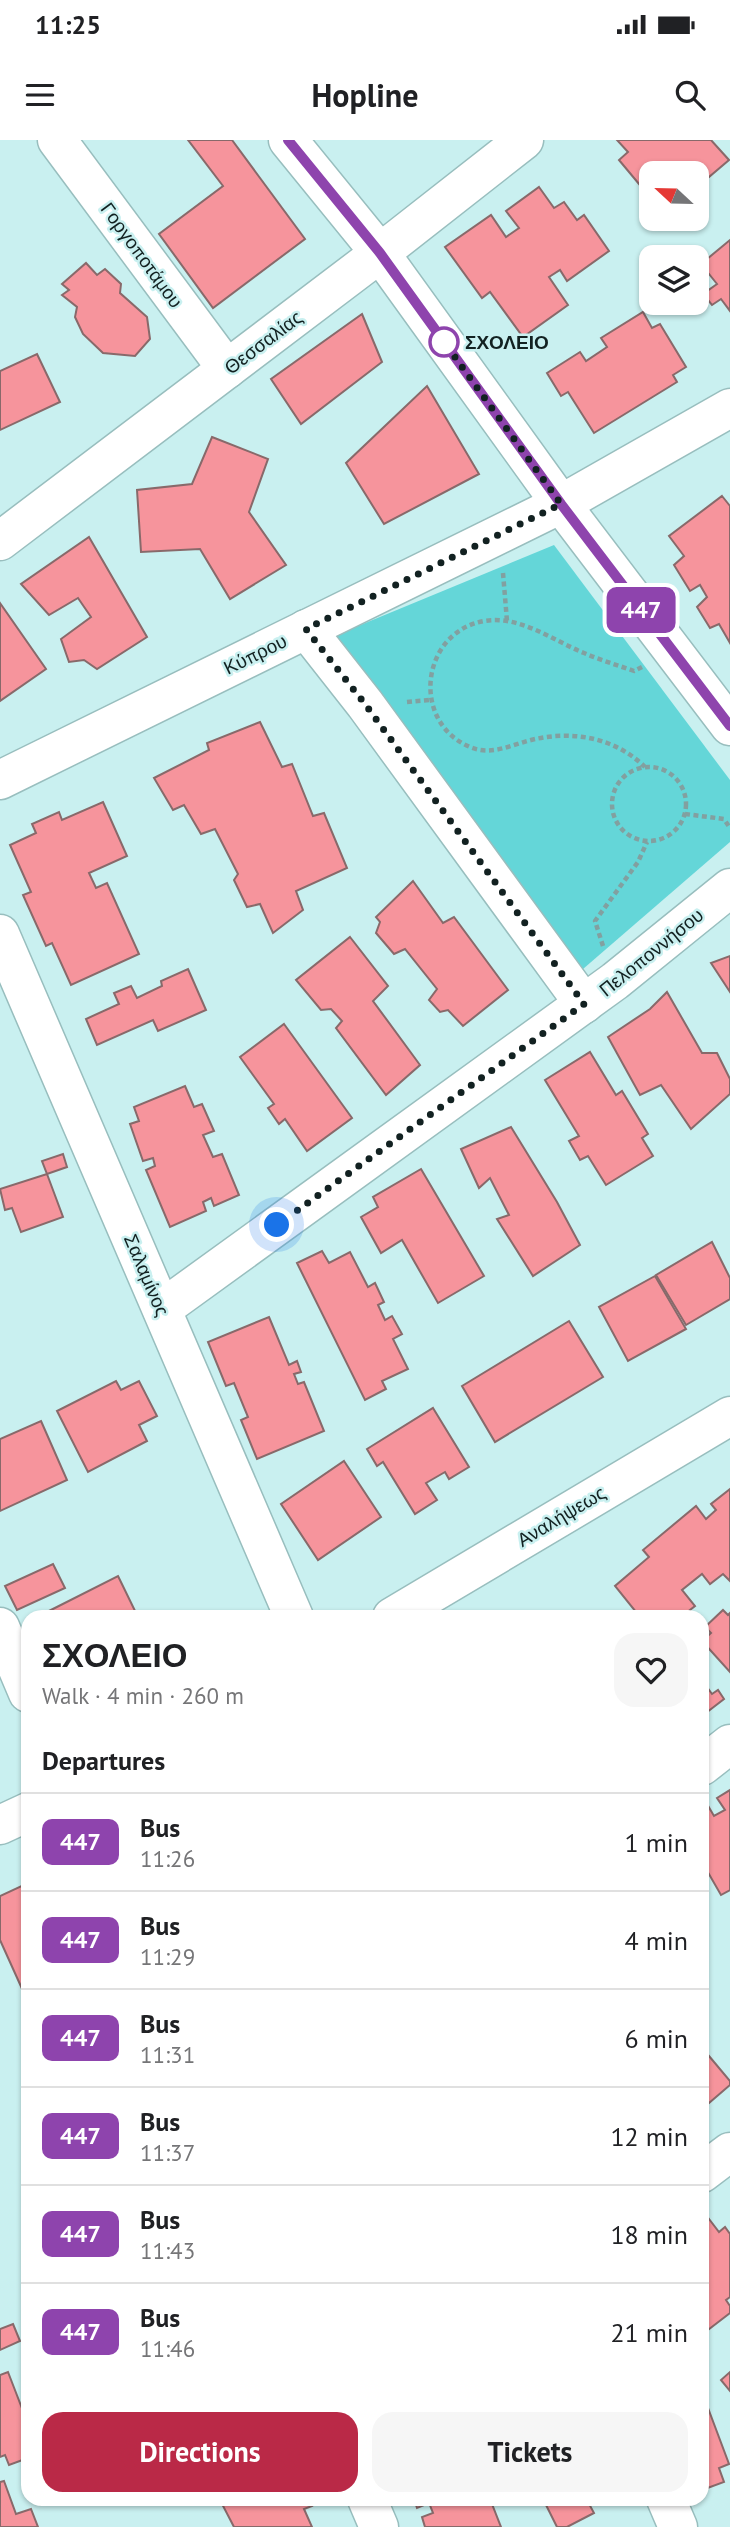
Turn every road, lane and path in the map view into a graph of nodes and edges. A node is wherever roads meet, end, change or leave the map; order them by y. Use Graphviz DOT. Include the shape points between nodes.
graph roads {
  1 [pos="57,140"];
  2 [pos="288,140"];
  3 [pos="524,140"];
  4 [pos="380,253"];
  5 [pos="227,369"];
  6 [pos="730,408"];
  7 [pos="561,504"];
  8 [pos="500,533"];
  9 [pos="0,541"];
  10 [pos="507,621"];
  11 [pos="306,629"];
  12 [pos="671,651"];
  13 [pos="730,726"];
  14 [pos="645,767"];
  15 [pos="0,780"];
  16 [pos="685,814"];
  17 [pos="730,828"];
  18 [pos="648,842"];
  19 [pos="730,888"];
  20 [pos="0,934"];
  21 [pos="615,981"];
  22 [pos="584,1004"];
  23 [pos="162,1309"];
  24 [pos="730,1416"];
  25 [pos="291,1610"];
  26 [pos="404,1610"];
  27 [pos="0,1627"];
  28 [pos="21,1676"];
  29 [pos="730,1744"];
  30 [pos="709,1760"];
  31 [pos="21,1815"];
  32 [pos="0,1825"];
  33 [pos="730,2152"];
  34 [pos="709,2168"];
  35 [pos="370,2506"];
  36 [pos="669,2506"];
  37 [pos="379,2527"];
  38 [pos="678,2527"];
  1 -- 5 [label="street, Γοργοποτάμου"];
  2 -- 4 [label="street"];
  3 -- 4 [label="street, Θεσσαλίας"];
  4 -- 5 [label="street, Θεσσαλίας"];
  4 -- 7 [label="street"];
  5 -- 9 [label="street, Θεσσαλίας"];
  6 -- 7 [label="street, Κύπρου"];
  7 -- 8 [label="street, Κύπρου"];
  7 -- 12 [label="street"];
  8 -- 10 [label="path"];
  8 -- 11 [label="street, Κύπρου"];
  10 -- 12 [label="path" via="634,671"];
  10 -- 14 [label="path" via="484,621 463,629 445,643 433,662 431,703 439,722 453,737 471,748 491,751 552,736 580,736 628,753"];
  11 -- 15 [label="street, Κύπρου"];
  11 -- 22 [label="street"];
  12 -- 13 [label="street"];
  14 -- 16 [label="path" via="657,767 678,780 687,804"];
  14 -- 18 [label="path" via="622,779 612,802 619,827 628,836"];
  16 -- 17 [label="path" via="724,819"];
  16 -- 18 [label="path" via="672,834"];
  18 -- 21 [label="path" via="595,921"];
  19 -- 21 [label="street, Πελοποννήσου"];
  20 -- 23 [label="street, Σαλαμίνος"];
  21 -- 22 [label="street, Πελοποννήσου"];
  22 -- 23 [label="street, Πελοποννήσου"];
  23 -- 25 [label="street, Σαλαμίνος"];
  24 -- 26 [label="street, Αναλήψεως"];
  27 -- 28 [label="street"];
  29 -- 30 [label="street"];
  31 -- 32 [label="street"];
  33 -- 34 [label="street"];
  35 -- 37 [label="street"];
  36 -- 38 [label="street"];
}
